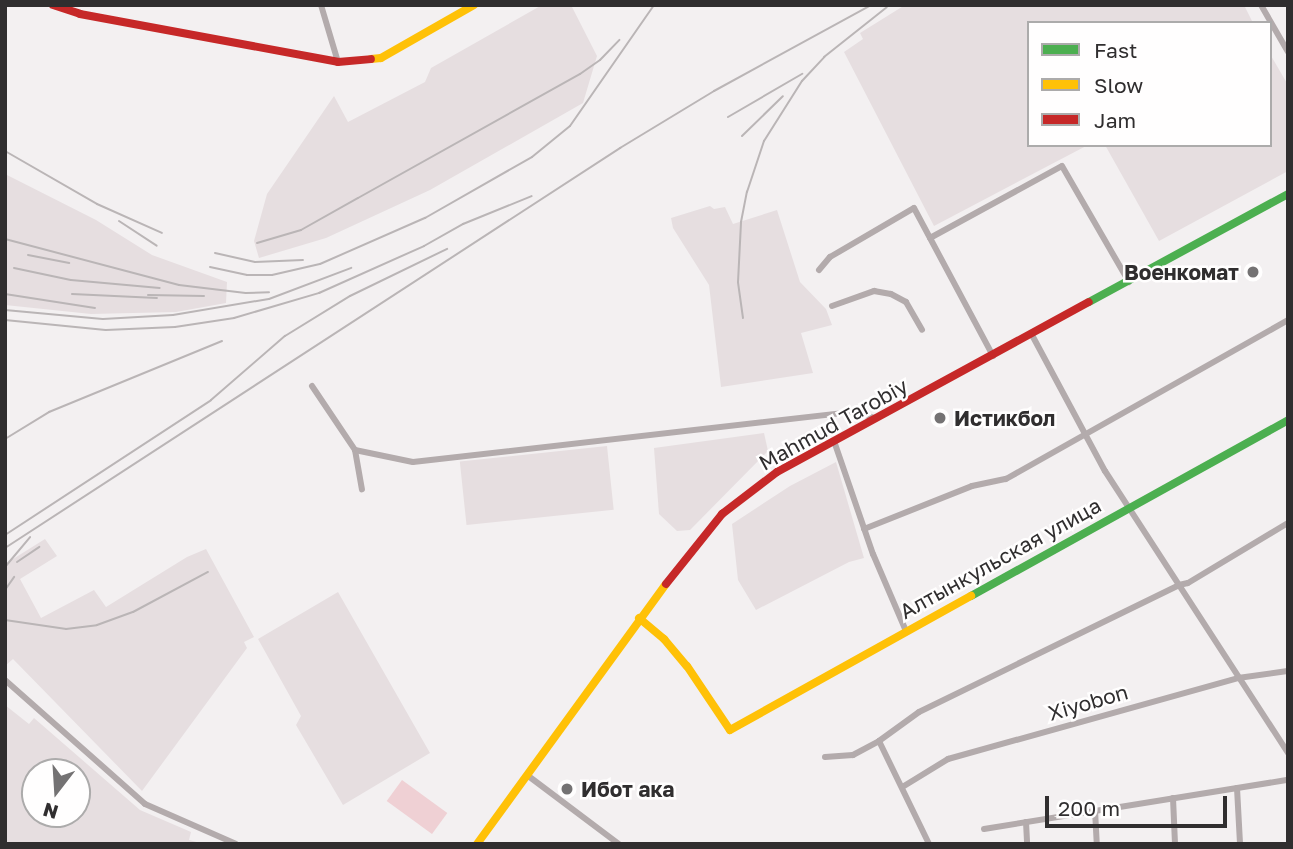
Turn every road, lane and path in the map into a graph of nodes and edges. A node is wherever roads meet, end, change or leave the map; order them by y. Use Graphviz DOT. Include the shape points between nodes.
graph roads {
  1 [pos="53,5"];
  2 [pos="321,5"];
  3 [pos="474,5"];
  4 [pos="1261,5"];
  5 [pos="1270,21"];
  6 [pos="1272,24"];
  7 [pos="1287,51"];
  8 [pos="338,62"];
  9 [pos="1288,194"];
  10 [pos="930,238"];
  11 [pos="818,270"];
  12 [pos="1129,282"];
  13 [pos="832,306"];
  14 [pos="1288,320"];
  15 [pos="922,330"];
  16 [pos="1032,335"];
  17 [pos="993,356"];
  18 [pos="312,386"];
  19 [pos="876,418"];
  20 [pos="1288,420"];
  21 [pos="1085,433"];
  22 [pos="834,441"];
  23 [pos="355,450"];
  24 [pos="362,489"];
  25 [pos="1127,507"];
  26 [pos="1288,523"];
  27 [pos="864,529"];
  28 [pos="1178,585"];
  29 [pos="639,618"];
  30 [pos="906,631"];
  31 [pos="1288,671"];
  32 [pos="1238,678"];
  33 [pos="5,681"];
  34 [pos="879,741"];
  35 [pos="1288,753"];
  36 [pos="825,757"];
  37 [pos="527,775"];
  38 [pos="1288,780"];
  39 [pos="904,786"];
  40 [pos="1237,788"];
  41 [pos="1173,797"];
  42 [pos="1095,810"];
  43 [pos="1026,822"];
  44 [pos="984,829"];
  45 [pos="236,844"];
  46 [pos="477,844"];
  47 [pos="619,844"];
  48 [pos="929,844"];
  49 [pos="1027,844"];
  50 [pos="1097,844"];
  51 [pos="1175,844"];
  52 [pos="1240,844"];
  1 -- 8 [label="street" via="80,14"];
  2 -- 8 [label="street"];
  3 -- 8 [label="street" via="381,58"];
  4 -- 5 [label="street"];
  6 -- 7 [label="street"];
  9 -- 12 [label="street, Mahmud Tarobiy"];
  10 -- 11 [label="street" via="914,208 839,251"];
  10 -- 12 [label="street" via="1062,166"];
  10 -- 17 [label="street"];
  12 -- 16 [label="street, Mahmud Tarobiy"];
  13 -- 15 [label="street" via="874,291 891,294 906,302"];
  14 -- 21 [label="street"];
  16 -- 17 [label="street, Mahmud Tarobiy"];
  16 -- 21 [label="street"];
  17 -- 19 [label="street, Mahmud Tarobiy"];
  18 -- 23 [label="street"];
  19 -- 22 [label="street, Mahmud Tarobiy"];
  19 -- 23 [label="street" via="855,412 413,462"];
  20 -- 25 [label="street, Алтынкульская улица"];
  21 -- 25 [label="street"];
  21 -- 27 [label="street" via="1006,479 972,486"];
  22 -- 27 [label="street"];
  22 -- 29 [label="street, Mahmud Tarobiy" via="777,472 722,514"];
  23 -- 24 [label="street"];
  25 -- 28 [label="street"];
  25 -- 30 [label="street, Алтынкульская улица"];
  26 -- 28 [label="street"];
  27 -- 30 [label="street"];
  28 -- 32 [label="street"];
  28 -- 34 [label="street" via="919,712"];
  29 -- 30 [label="street, Алтынкульская улица" via="687,666 730,730"];
  29 -- 37 [label="street, Mahmud Tarobiy"];
  31 -- 32 [label="street, Xiyobon"];
  32 -- 35 [label="street"];
  32 -- 39 [label="street, Xiyobon" via="947,759"];
  33 -- 45 [label="street" via="145,804"];
  34 -- 36 [label="street" via="853,754"];
  34 -- 39 [label="street"];
  37 -- 46 [label="street, Mahmud Tarobiy"];
  37 -- 47 [label="street"];
  38 -- 40 [label="street"];
  39 -- 48 [label="street"];
  40 -- 41 [label="street"];
  40 -- 52 [label="street"];
  41 -- 42 [label="street"];
  41 -- 51 [label="street"];
  42 -- 43 [label="street"];
  42 -- 50 [label="street"];
  43 -- 44 [label="street"];
  43 -- 49 [label="street"];
}
